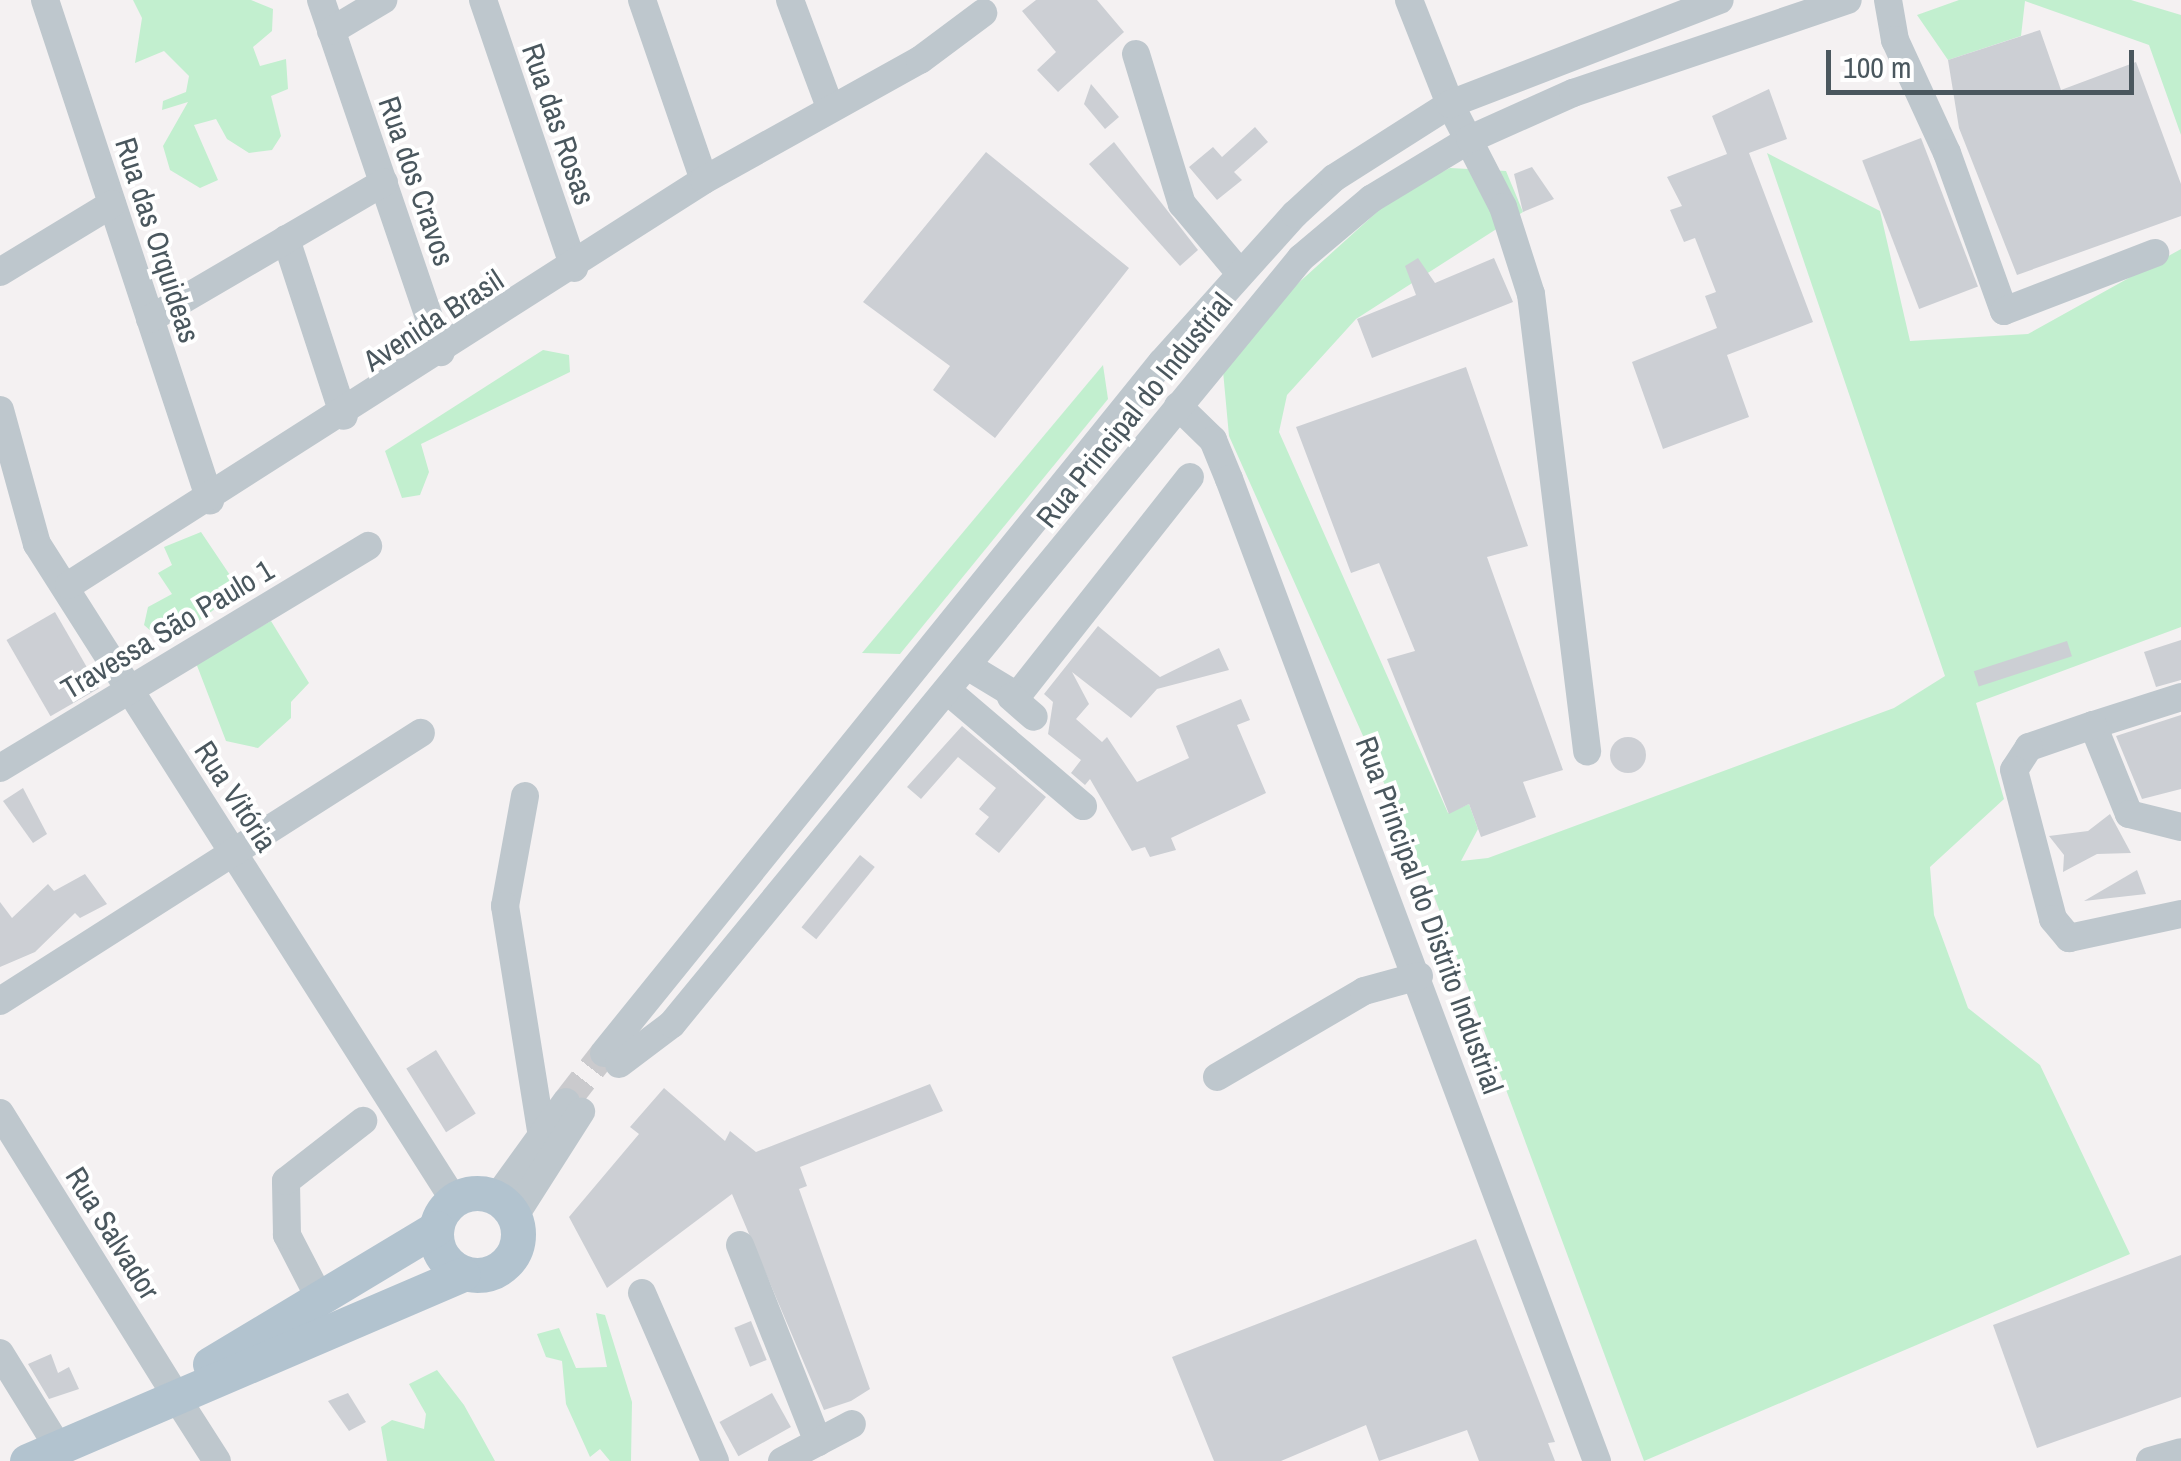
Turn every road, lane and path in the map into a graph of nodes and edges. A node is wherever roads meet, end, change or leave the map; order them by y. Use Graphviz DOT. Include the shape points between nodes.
graph roads {
  1 [pos="45,0"];
  2 [pos="320,0"];
  3 [pos="384,0"];
  4 [pos="484,0"];
  5 [pos="642,0"];
  6 [pos="790,0"];
  7 [pos="1409,0"];
  8 [pos="1720,0"];
  9 [pos="1848,0"];
  10 [pos="1888,0"];
  11 [pos="983,14"];
  12 [pos="332,31"];
  13 [pos="1136,54"];
  14 [pos="1450,104"];
  15 [pos="830,107"];
  16 [pos="1470,139"];
  17 [pos="704,180"];
  18 [pos="384,182"];
  19 [pos="112,204"];
  20 [pos="286,239"];
  21 [pos="2155,254"];
  22 [pos="574,268"];
  23 [pos="0,272"];
  24 [pos="1239,272"];
  25 [pos="150,319"];
  26 [pos="441,352"];
  27 [pos="1178,406"];
  28 [pos="0,410"];
  29 [pos="344,416"];
  30 [pos="1190,477"];
  31 [pos="210,500"];
  32 [pos="368,546"];
  33 [pos="68,585"];
  34 [pos="969,667"];
  35 [pos="130,690"];
  36 [pos="949,692"];
  37 [pos="1011,697"];
  38 [pos="2181,697"];
  39 [pos="1034,718"];
  40 [pos="2093,726"];
  41 [pos="421,733"];
  42 [pos="1587,752"];
  43 [pos="0,768"];
  44 [pos="525,796"];
  45 [pos="1083,806"];
  46 [pos="2181,827"];
  47 [pos="236,856"];
  48 [pos="2181,914"];
  49 [pos="1419,976"];
  50 [pos="0,1001"];
  51 [pos="638,1006"];
  52 [pos="672,1024"];
  53 [pos="1217,1077"];
  54 [pos="0,1112"];
  55 [pos="362,1121"];
  56 [pos="542,1130"];
  57 [pos="506,1206"];
  58 [pos="445,1214"];
  59 [pos="740,1245"];
  60 [pos="463,1274"];
  61 [pos="642,1293"];
  62 [pos="320,1297"];
  63 [pos="0,1354"];
  64 [pos="173,1393"];
  65 [pos="852,1424"];
  66 [pos="818,1442"];
  67 [pos="2181,1452"];
  68 [pos="42,1454"];
  69 [pos="217,1461"];
  70 [pos="715,1461"];
  71 [pos="782,1461"];
  72 [pos="1597,1461"];
  73 [pos="2150,1461"];
  1 -- 19 [label="street, Rua das Orquideas"];
  2 -- 12 [label="street, Rua dos Cravos"];
  3 -- 12 [label="street"];
  4 -- 22 [label="street, Rua das Rosas"];
  5 -- 17 [label="street"];
  6 -- 15 [label="street"];
  7 -- 14 [label="street"];
  8 -- 14 [label="street, Rua Principal do Industrial"];
  9 -- 16 [label="street, Rua Principal do Industrial" via="1574,93"];
  10 -- 21 [label="street" via="1894,40 2004,310"];
  11 -- 15 [label="street, Avenida Brasil" via="920,60"];
  12 -- 18 [label="street, Rua dos Cravos"];
  13 -- 24 [label="street" via="1182,204"];
  14 -- 16 [label="street"];
  14 -- 24 [label="street, Rua Principal do Industrial" via="1334,178"];
  15 -- 17 [label="street, Avenida Brasil"];
  16 -- 27 [label="street, Rua Principal do Industrial" via="1371,199 1301,258"];
  16 -- 42 [label="street" via="1504,207 1531,294"];
  17 -- 22 [label="street, Avenida Brasil"];
  18 -- 20 [label="street"];
  18 -- 26 [label="street, Rua dos Cravos"];
  19 -- 23 [label="street"];
  19 -- 25 [label="street, Rua das Orquideas"];
  20 -- 25 [label="street"];
  20 -- 29 [label="street"];
  22 -- 26 [label="street, Avenida Brasil"];
  24 -- 51 [label="street, Rua Principal do Industrial"];
  25 -- 31 [label="street, Rua das Orquideas"];
  26 -- 29 [label="street, Avenida Brasil"];
  27 -- 34 [label="street, Rua Principal do Industrial"];
  27 -- 49 [label="street, Rua Principal do Distrito Industrial" via="1212,440"];
  28 -- 33 [label="street, Rua Vitória" via="37,544"];
  29 -- 31 [label="street, Avenida Brasil"];
  30 -- 37 [label="street"];
  31 -- 33 [label="street, Avenida Brasil"];
  32 -- 35 [label="street, Travessa São Paulo 1"];
  33 -- 35 [label="street, Rua Vitória"];
  34 -- 36 [label="street, Rua Principal do Industrial"];
  34 -- 37 [label="street"];
  35 -- 43 [label="street, Travessa São Paulo 1"];
  35 -- 47 [label="street, Rua Vitória"];
  36 -- 45 [label="street"];
  36 -- 52 [label="street, Rua Principal do Industrial"];
  37 -- 39 [label="street"];
  38 -- 40 [label="street"];
  40 -- 46 [label="street" via="2129,814"];
  40 -- 48 [label="street" via="2029,748 2014,770 2053,919 2069,938"];
  41 -- 47 [label="street"];
  44 -- 56 [label="street" via="506,906"];
  47 -- 50 [label="street"];
  47 -- 58 [label="street, Rua Vitória"];
  49 -- 53 [label="street" via="1364,990"];
  49 -- 72 [label="street, Rua Principal do Distrito Industrial"];
  51 -- 52 [label="street"];
  51 -- 52 [label="street, Rua Principal do Industrial" via="612,1058"];
  54 -- 64 [label="street, Rua Salvador"];
  55 -- 62 [label="street" via="286,1181 288,1235"];
  56 -- 57 [label="street"];
  56 -- 57 [label="street" via="574,1107"];
  57 -- 58 [label="main road"];
  57 -- 60 [label="main road" via="518,1233 508,1262 479,1276"];
  58 -- 60 [label="main road" via="442,1257"];
  58 -- 62 [label="main road"];
  59 -- 66 [label="street"];
  60 -- 64 [label="main road"];
  61 -- 70 [label="street"];
  62 -- 64 [label="main road"];
  63 -- 68 [label="street"];
  64 -- 68 [label="main road"];
  64 -- 69 [label="street, Rua Salvador"];
  65 -- 66 [label="street"];
  66 -- 71 [label="street"];
  67 -- 73 [label="street"];
}
